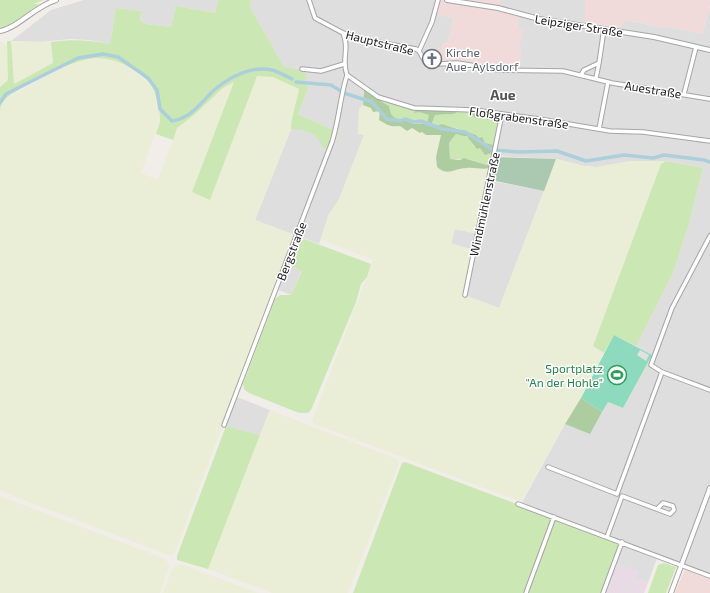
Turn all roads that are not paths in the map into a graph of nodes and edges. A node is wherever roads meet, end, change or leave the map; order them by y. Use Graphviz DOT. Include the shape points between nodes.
graph roads {
  1 [pos="56,0"];
  2 [pos="309,0"];
  3 [pos="438,0"];
  4 [pos="447,0"];
  5 [pos="604,29"];
  6 [pos="0,31"];
  7 [pos="343,33"];
  8 [pos="354,37"];
  9 [pos="347,42"];
  10 [pos="696,46"];
  11 [pos="710,50"];
  12 [pos="419,51"];
  13 [pos="599,63"];
  14 [pos="344,64"];
  15 [pos="302,69"];
  16 [pos="347,75"];
  17 [pos="581,75"];
  18 [pos="596,78"];
  19 [pos="608,82"];
  20 [pos="684,94"];
  21 [pos="710,99"];
  22 [pos="502,114"];
  23 [pos="599,129"];
  24 [pos="710,142"];
  25 [pos="710,236"];
  26 [pos="465,295"];
  27 [pos="662,372"];
  28 [pos="710,390"];
  29 [pos="224,425"];
  30 [pos="548,467"];
  31 [pos="710,488"];
  32 [pos="617,494"];
  33 [pos="622,496"];
  34 [pos="518,504"];
  35 [pos="657,509"];
  36 [pos="554,517"];
  37 [pos="607,537"];
  38 [pos="622,542"];
  39 [pos="681,565"];
  40 [pos="710,576"];
  41 [pos="526,593"];
  42 [pos="603,593"];
  43 [pos="671,593"];
  1 -- 6 [label="street" via="42,5 11,27"];
  2 -- 7 [label="street, Hauptstraße" via="315,18"];
  3 -- 12 [label="street" via="432,22"];
  4 -- 5 [label="street, Leipziger Straße"];
  5 -- 10 [label="street, Leipziger Straße"];
  5 -- 13 [label="street"];
  7 -- 8 [label="street, Hauptstraße"];
  7 -- 9 [label="street"];
  8 -- 9 [label="street"];
  8 -- 12 [label="street, Hauptstraße"];
  9 -- 14 [label="street"];
  10 -- 11 [label="street, Leipziger Straße"];
  10 -- 20 [label="street"];
  12 -- 17 [label="street, Hauptstraße" via="427,62 438,64 461,63 517,71 561,71"];
  13 -- 17 [label="street" via="584,70"];
  13 -- 18 [label="street"];
  14 -- 15 [label="street" via="321,71"];
  14 -- 16 [label="street"];
  16 -- 22 [label="street, Floßgrabenstraße" via="378,97 414,108 451,108"];
  16 -- 29 [label="street, Bergstraße" via="332,142"];
  17 -- 18 [label="street, Hauptstraße"];
  18 -- 19 [label="street, Auestraße"];
  19 -- 20 [label="street, Auestraße"];
  19 -- 23 [label="street"];
  20 -- 21 [label="street, Auestraße"];
  22 -- 23 [label="street, Floßgrabenstraße"];
  22 -- 26 [label="street, Windmühlenstraße"];
  23 -- 24 [label="street, Floßgrabenstraße" via="643,132"];
  25 -- 27 [label="street" via="672,308 652,362 652,367"];
  27 -- 28 [label="street"];
  27 -- 32 [label="street"];
  30 -- 32 [label="street"];
  31 -- 39 [label="street"];
  32 -- 33 [label="street"];
  33 -- 35 [label="street"];
  33 -- 37 [label="street"];
  34 -- 36 [label="street"];
  36 -- 37 [label="street"];
  36 -- 41 [label="street"];
  37 -- 38 [label="street"];
  38 -- 39 [label="street"];
  38 -- 42 [label="street"];
  39 -- 40 [label="street"];
  39 -- 43 [label="street"];
}
